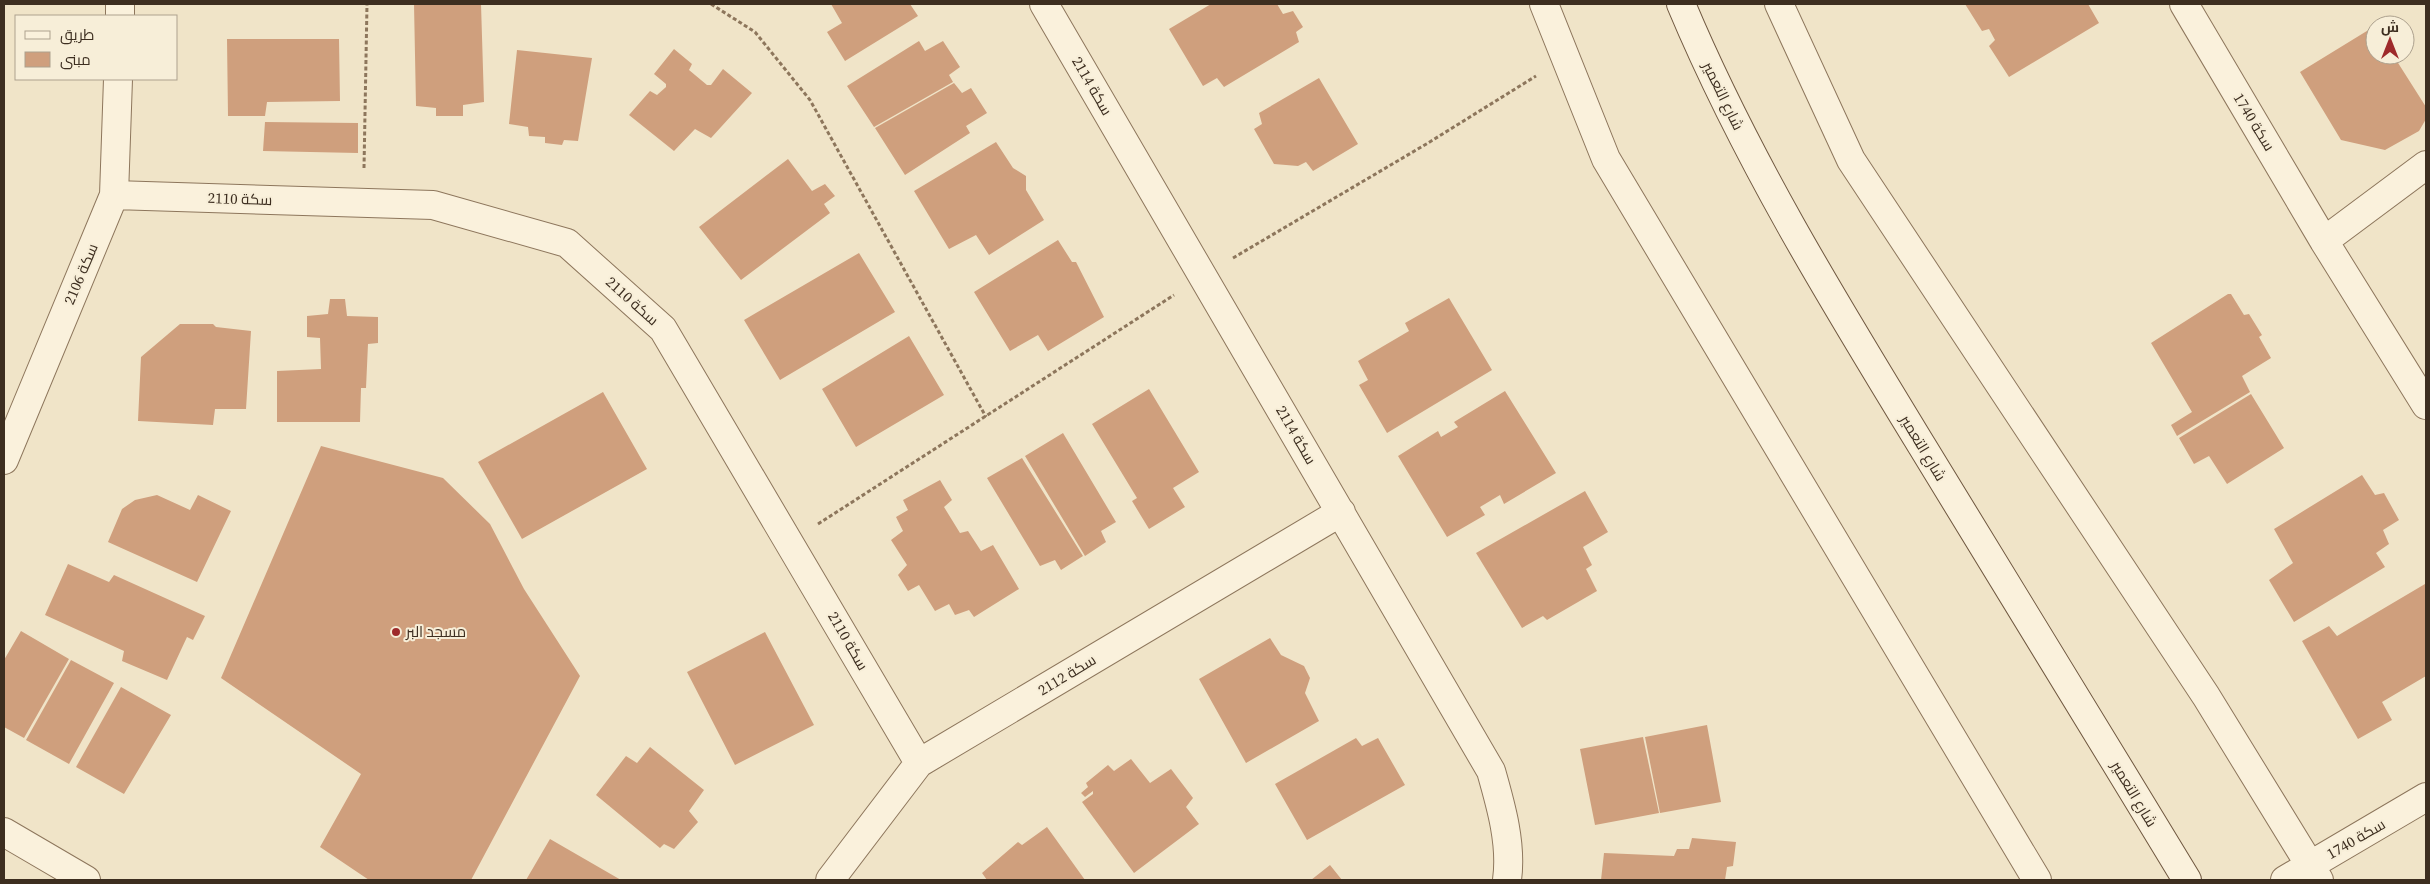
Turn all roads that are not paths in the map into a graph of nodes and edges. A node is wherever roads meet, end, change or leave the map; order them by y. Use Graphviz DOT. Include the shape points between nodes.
graph roads {
  1 [pos="1044,4"];
  2 [pos="1544,4"];
  3 [pos="1681,4"];
  4 [pos="1779,4"];
  5 [pos="2184,4"];
  6 [pos="118,80"];
  7 [pos="2426,165"];
  8 [pos="114,195"];
  9 [pos="2324,241"];
  10 [pos="2426,405"];
  11 [pos="4,460"];
  12 [pos="1342,512"];
  13 [pos="919,763"];
  14 [pos="2426,797"];
  15 [pos="4,832"];
  16 [pos="2314,873"];
  17 [pos="86,880"];
  18 [pos="830,880"];
  19 [pos="1507,880"];
  20 [pos="2037,880"];
  21 [pos="2187,880"];
  22 [pos="2285,880"];
  1 -- 12 [label="street, سكة 2114"];
  2 -- 20 [label="street" via="1606,159"];
  3 -- 21 [label="street, شارع التعمير" via="1765,181 1831,296"];
  4 -- 16 [label="street" via="1851,160 2206,696"];
  5 -- 9 [label="street, سكة 1740"];
  6 -- 8 [label="street, سكة 2106"];
  7 -- 9 [label="street"];
  8 -- 11 [label="street, سكة 2106"];
  8 -- 13 [label="street, سكة 2110" via="432,205 567,243 663,329"];
  9 -- 10 [label="street, سكة 1740"];
  12 -- 13 [label="street, سكة 2112"];
  12 -- 19 [label="street, سكة 2114" via="1491,771 1504,818"];
  13 -- 18 [label="street, سكة 2112"];
  14 -- 16 [label="street, سكة 1740"];
  15 -- 17 [label="street"];
  16 -- 22 [label="street, سكة 1740"];
}
